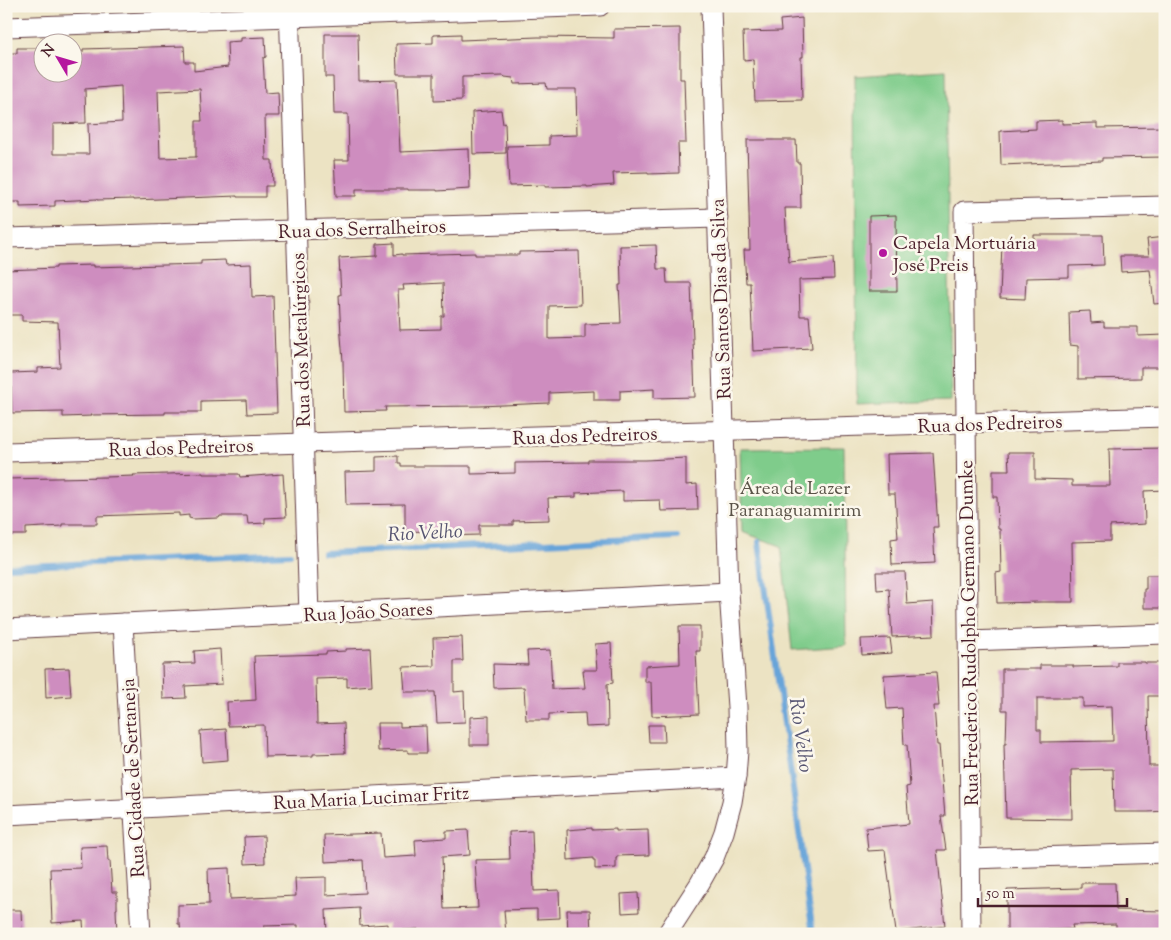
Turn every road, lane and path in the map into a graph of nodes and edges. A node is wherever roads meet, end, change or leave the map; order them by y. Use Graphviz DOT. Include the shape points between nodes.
graph roads {
  1 [pos="600,6"];
  2 [pos="711,6"];
  3 [pos="289,12"];
  4 [pos="6,27"];
  5 [pos="1165,206"];
  6 [pos="718,218"];
  7 [pos="296,230"];
  8 [pos="6,238"];
  9 [pos="1165,417"];
  10 [pos="966,423"];
  11 [pos="724,430"];
  12 [pos="303,443"];
  13 [pos="6,452"];
  14 [pos="729,592"];
  15 [pos="309,614"];
  16 [pos="123,623"];
  17 [pos="6,629"];
  18 [pos="1165,634"];
  19 [pos="968,641"];
  20 [pos="736,778"];
  21 [pos="134,809"];
  22 [pos="6,815"];
  23 [pos="1165,853"];
  24 [pos="971,859"];
  25 [pos="141,934"];
  26 [pos="667,934"];
  27 [pos="971,934"];
  1 -- 3 [label="street"];
  2 -- 6 [label="street, Rua Santos Dias da Silva"];
  3 -- 4 [label="street"];
  3 -- 7 [label="street, Rua dos Metalúrgicos"];
  5 -- 10 [label="street, Rua Frederico Rudolpho Germano Dumke" via="964,211"];
  6 -- 7 [label="street, Rua dos Serralheiros"];
  6 -- 11 [label="street, Rua Santos Dias da Silva"];
  7 -- 8 [label="street, Rua dos Serralheiros"];
  7 -- 12 [label="street, Rua dos Metalúrgicos"];
  9 -- 10 [label="street, Rua dos Pedreiros"];
  10 -- 11 [label="street, Rua dos Pedreiros"];
  10 -- 19 [label="street, Rua Frederico Rudolpho Germano Dumke"];
  11 -- 12 [label="street, Rua dos Pedreiros"];
  11 -- 14 [label="street, Rua Santos Dias da Silva"];
  12 -- 13 [label="street, Rua dos Pedreiros"];
  12 -- 15 [label="street, Rua dos Metalúrgicos"];
  14 -- 15 [label="street, Rua João Soares"];
  14 -- 20 [label="street, Rua Santos Dias da Silva" via="737,707"];
  15 -- 16 [label="street, Rua João Soares"];
  16 -- 17 [label="street, Rua João Soares"];
  16 -- 21 [label="street, Rua Cidade de Sertaneja"];
  18 -- 19 [label="street"];
  19 -- 24 [label="street, Rua Frederico Rudolpho Germano Dumke"];
  20 -- 21 [label="street, Rua Maria Lucimar Fritz"];
  20 -- 26 [label="street, Rua Santos Dias da Silva" via="726,824 714,858"];
  21 -- 22 [label="street, Rua Maria Lucimar Fritz"];
  21 -- 25 [label="street, Rua Cidade de Sertaneja"];
  23 -- 24 [label="street"];
  24 -- 27 [label="street, Rua Frederico Rudolpho Germano Dumke"];
}
